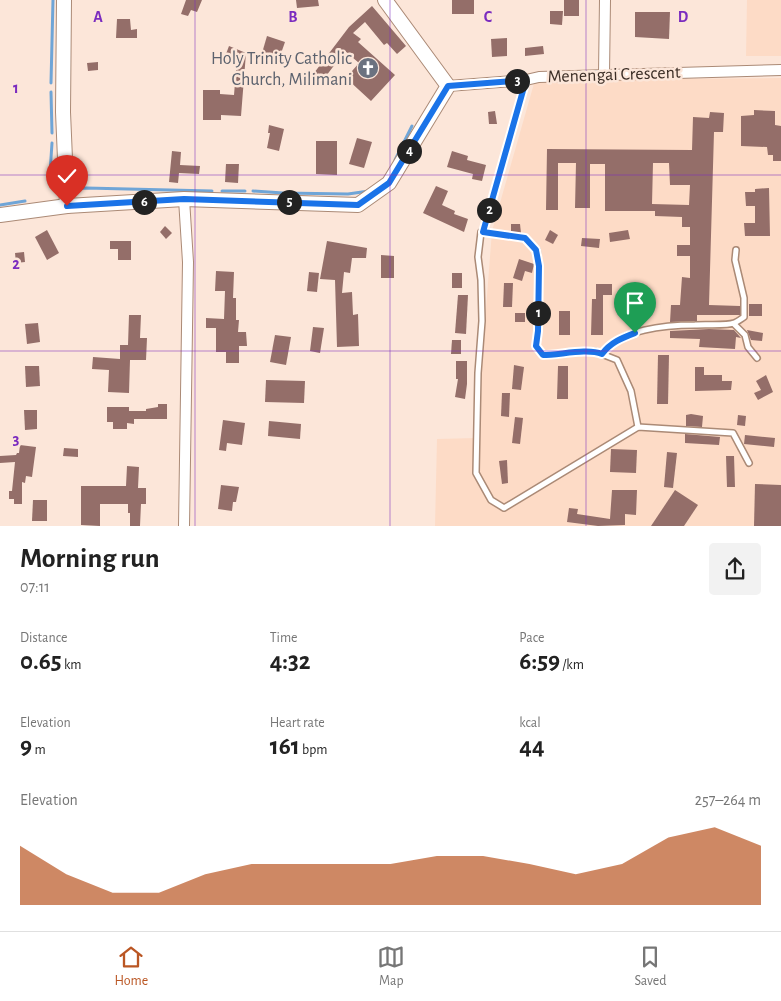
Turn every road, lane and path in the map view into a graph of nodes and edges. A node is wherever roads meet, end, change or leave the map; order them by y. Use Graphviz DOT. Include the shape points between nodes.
graph roads {
  1 [pos="64,0"];
  2 [pos="385,0"];
  3 [pos="605,0"];
  4 [pos="781,70"];
  5 [pos="604,74"];
  6 [pos="526,80"];
  7 [pos="448,86"];
  8 [pos="184,199"];
  9 [pos="67,206"];
  10 [pos="0,215"];
  11 [pos="483,232"];
  12 [pos="736,250"];
  13 [pos="734,324"];
  14 [pos="602,354"];
  15 [pos="757,358"];
  16 [pos="638,427"];
  17 [pos="749,463"];
  18 [pos="184,526"];
  1 -- 9 [label="street"];
  2 -- 7 [label="street"];
  3 -- 5 [label="street"];
  4 -- 5 [label="street, Menengai Crescent"];
  5 -- 6 [label="street, Menengai Crescent"];
  6 -- 7 [label="street, Menengai Crescent"];
  6 -- 11 [label="lane"];
  7 -- 8 [label="street" via="389,183 358,205"];
  8 -- 9 [label="street"];
  8 -- 18 [label="street" via="188,262"];
  9 -- 10 [label="street"];
  11 -- 14 [label="lane" via="525,238 536,250 539,266 536,346 543,355 594,351"];
  11 -- 16 [label="lane" via="478,257 482,321 476,473 491,500 504,508"];
  12 -- 13 [label="lane" via="744,317"];
  13 -- 14 [label="lane" via="674,325 635,333 618,339"];
  13 -- 15 [label="lane" via="745,335"];
  14 -- 16 [label="lane" via="617,360 632,391"];
  16 -- 17 [label="lane" via="733,433"];
}
